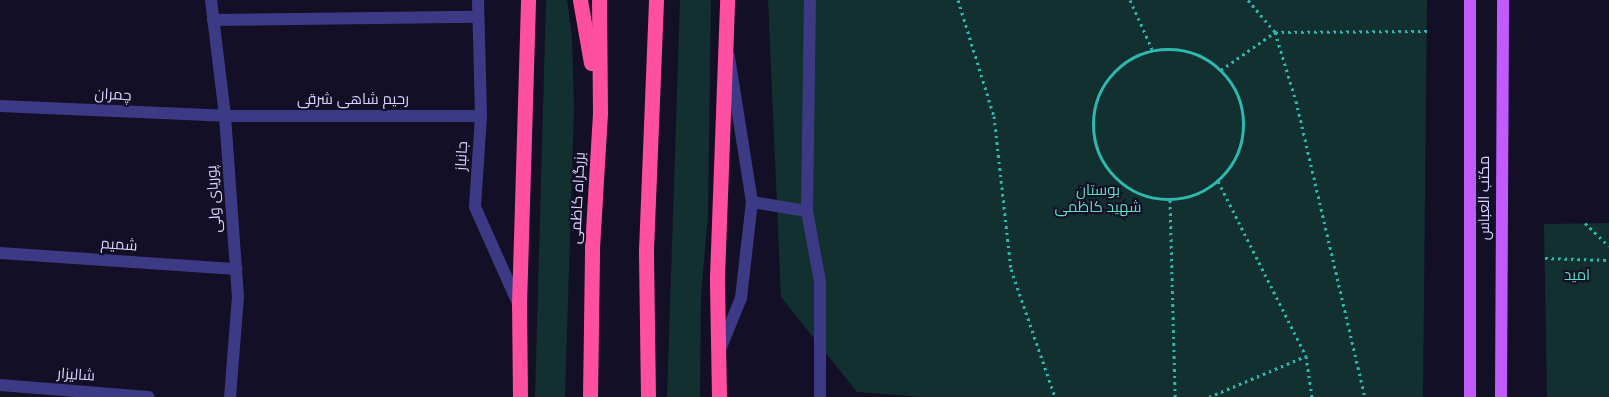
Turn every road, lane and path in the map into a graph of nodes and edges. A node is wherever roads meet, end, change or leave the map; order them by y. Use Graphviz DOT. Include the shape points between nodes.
graph roads {
  1 [pos="211,0"];
  2 [pos="478,0"];
  3 [pos="528,0"];
  4 [pos="580,0"];
  5 [pos="598,0"];
  6 [pos="656,0"];
  7 [pos="727,0"];
  8 [pos="810,0"];
  9 [pos="958,0"];
  10 [pos="1130,0"];
  11 [pos="1248,0"];
  12 [pos="1470,0"];
  13 [pos="1503,0"];
  14 [pos="478,17"];
  15 [pos="214,20"];
  16 [pos="1427,31"];
  17 [pos="1275,32"];
  18 [pos="726,34"];
  19 [pos="1152,49"];
  20 [pos="1221,70"];
  21 [pos="0,106"];
  22 [pos="600,113"];
  23 [pos="225,116"];
  24 [pos="480,116"];
  25 [pos="1218,181"];
  26 [pos="1170,200"];
  27 [pos="752,202"];
  28 [pos="807,211"];
  29 [pos="1585,223"];
  30 [pos="1609,246"];
  31 [pos="0,253"];
  32 [pos="1545,258"];
  33 [pos="1609,260"];
  34 [pos="236,269"];
  35 [pos="519,305"];
  36 [pos="718,354"];
  37 [pos="1306,356"];
  38 [pos="0,386"];
  39 [pos="149,397"];
  40 [pos="230,397"];
  41 [pos="520,397"];
  42 [pos="590,397"];
  43 [pos="648,397"];
  44 [pos="719,397"];
  45 [pos="820,397"];
  46 [pos="1055,397"];
  47 [pos="1175,397"];
  48 [pos="1209,397"];
  49 [pos="1312,397"];
  50 [pos="1365,397"];
  51 [pos="1470,397"];
  52 [pos="1501,397"];
  1 -- 15 [label="street, پوریای ولی"];
  2 -- 14 [label="street, جانباز"];
  3 -- 35 [label="highway"];
  4 -- 22 [label="highway"];
  5 -- 22 [label="highway, بزرگراه کاظمی"];
  6 -- 43 [label="highway" via="646,250"];
  7 -- 18 [label="highway"];
  8 -- 28 [label="street"];
  9 -- 46 [label="path" via="994,116 1011,269"];
  10 -- 19 [label="path"];
  11 -- 17 [label="path"];
  12 -- 51 [label="main road, مکتب العباس"];
  13 -- 52 [label="main road, مکتب العباس"];
  14 -- 15 [label="street"];
  14 -- 24 [label="street, جانباز"];
  15 -- 23 [label="street, پوریای ولی"];
  16 -- 17 [label="path"];
  17 -- 20 [label="path"];
  17 -- 50 [label="path" via="1318,184"];
  18 -- 27 [label="street"];
  18 -- 36 [label="highway" via="717,277"];
  19 -- 20 [label="path" via="1177,48 1201,55"];
  19 -- 26 [label="path" via="1129,58 1110,74 1097,96 1092,120 1094,136 1106,167 1123,185 1145,196"];
  20 -- 25 [label="path" via="1236,90 1244,114 1243,138 1234,162"];
  21 -- 23 [label="street, چمران"];
  22 -- 42 [label="highway, بزرگراه کاظمی" via="592,248"];
  23 -- 24 [label="street, رحیم شاهی شرقی"];
  23 -- 34 [label="street, پوریای ولی"];
  24 -- 35 [label="street, جانباز" via="475,207"];
  25 -- 26 [label="path" via="1196,194"];
  25 -- 37 [label="path"];
  26 -- 47 [label="path"];
  27 -- 28 [label="street"];
  27 -- 36 [label="street" via="741,298"];
  28 -- 45 [label="street" via="820,282"];
  29 -- 30 [label="path"];
  31 -- 34 [label="street, شمیم"];
  32 -- 33 [label="path"];
  34 -- 40 [label="street, پوریای ولی" via="238,296"];
  35 -- 41 [label="highway"];
  36 -- 44 [label="highway"];
  37 -- 48 [label="path"];
  37 -- 49 [label="path"];
  38 -- 39 [label="street, شالیزار"];
}
